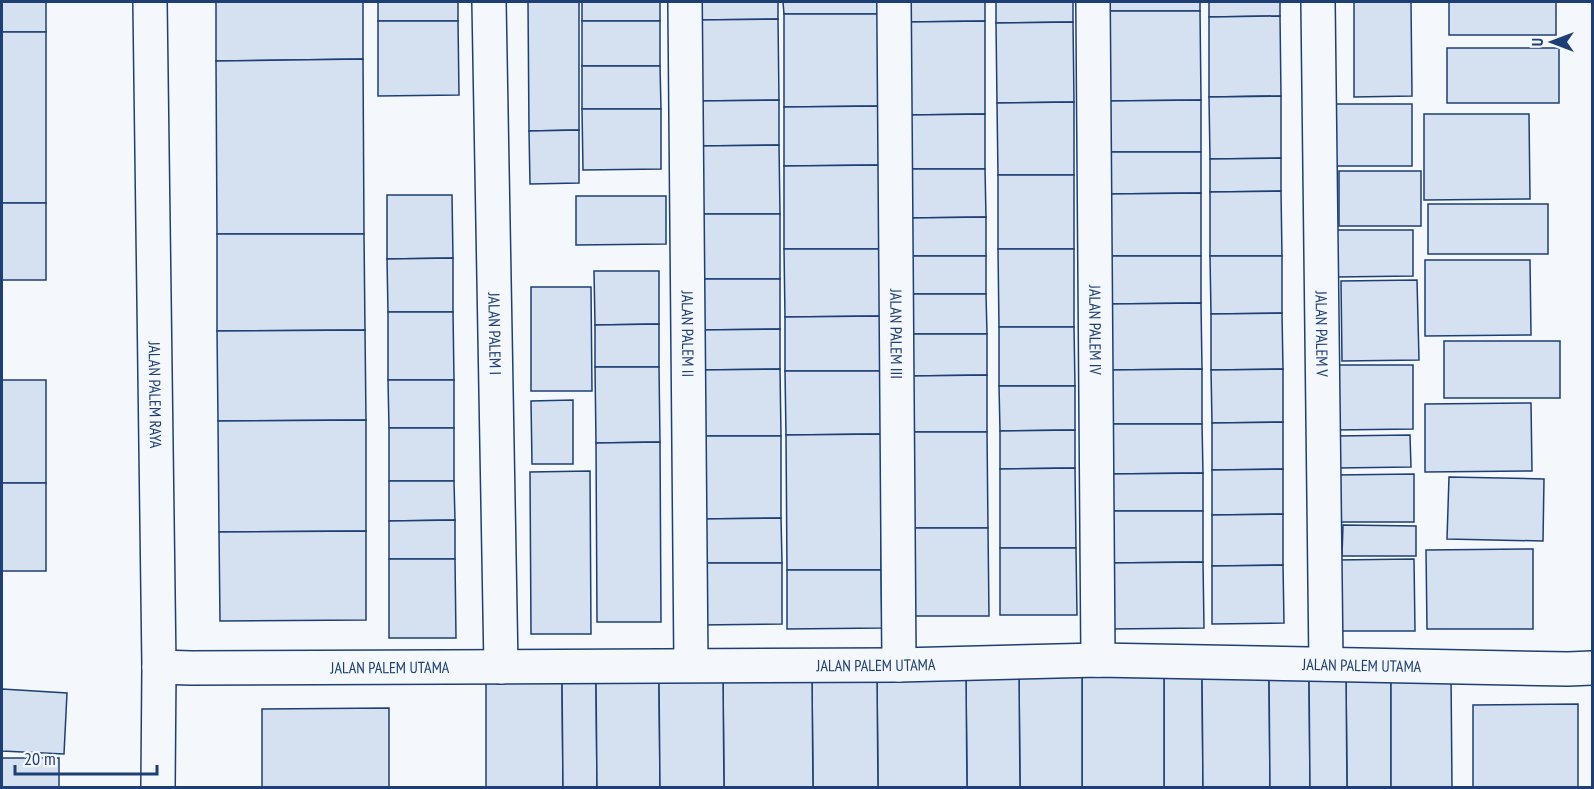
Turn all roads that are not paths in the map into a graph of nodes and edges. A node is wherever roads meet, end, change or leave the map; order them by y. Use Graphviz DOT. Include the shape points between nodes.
graph roads {
  1 [pos="150,2"];
  2 [pos="489,2"];
  3 [pos="685,2"];
  4 [pos="894,2"];
  5 [pos="1094,2"];
  6 [pos="1318,2"];
  7 [pos="1098,660"];
  8 [pos="1326,664"];
  9 [pos="690,665"];
  10 [pos="899,665"];
  11 [pos="159,667"];
  12 [pos="501,667"];
  13 [pos="1593,668"];
  14 [pos="158,788"];
  1 -- 11 [label="street, JALAN PALEM RAYA"];
  2 -- 12 [label="street, JALAN PALEM I"];
  3 -- 9 [label="street, JALAN PALEM II"];
  4 -- 10 [label="street, JALAN PALEM III"];
  5 -- 7 [label="street, JALAN PALEM IV"];
  6 -- 8 [label="street, JALAN PALEM V"];
  7 -- 8 [label="street, JALAN PALEM UTAMA"];
  7 -- 10 [label="street, JALAN PALEM UTAMA"];
  8 -- 13 [label="street, JALAN PALEM UTAMA"];
  9 -- 10 [label="street, JALAN PALEM UTAMA"];
  9 -- 12 [label="street, JALAN PALEM UTAMA"];
  11 -- 12 [label="street, JALAN PALEM UTAMA"];
  11 -- 14 [label="street, JALAN PALEM RAYA"];
}
